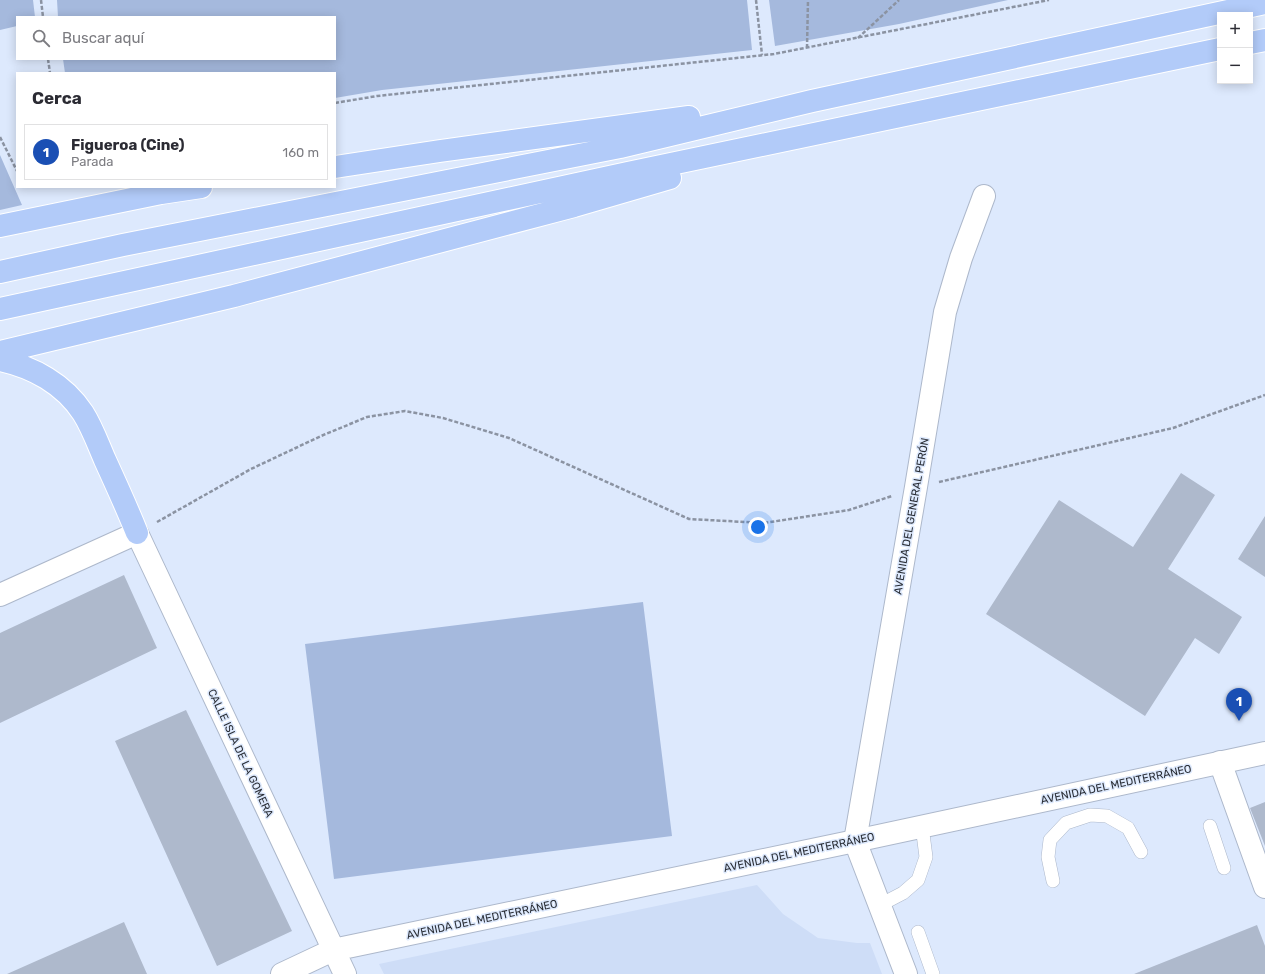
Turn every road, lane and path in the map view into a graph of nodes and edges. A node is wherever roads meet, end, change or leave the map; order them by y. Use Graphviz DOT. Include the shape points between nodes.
graph roads {
  1 [pos="41,0"];
  2 [pos="756,0"];
  3 [pos="808,0"];
  4 [pos="899,0"];
  5 [pos="1049,0"];
  6 [pos="1265,3"];
  7 [pos="43,16"];
  8 [pos="858,38"];
  9 [pos="1265,40"];
  10 [pos="1253,42"];
  11 [pos="807,48"];
  12 [pos="1217,51"];
  13 [pos="762,56"];
  14 [pos="48,60"];
  15 [pos="50,72"];
  16 [pos="812,101"];
  17 [pos="336,103"];
  18 [pos="818,134"];
  19 [pos="0,137"];
  20 [pos="336,167"];
  21 [pos="16,169"];
  22 [pos="194,188"];
  23 [pos="984,196"];
  24 [pos="0,226"];
  25 [pos="0,272"];
  26 [pos="0,309"];
  27 [pos="0,352"];
  28 [pos="0,360"];
  29 [pos="1265,395"];
  30 [pos="916,487"];
  31 [pos="137,533"];
  32 [pos="0,595"];
  33 [pos="1265,753"];
  34 [pos="1220,762"];
  35 [pos="1087,791"];
  36 [pos="1090,816"];
  37 [pos="922,826"];
  38 [pos="1210,826"];
  39 [pos="855,841"];
  40 [pos="1141,852"];
  41 [pos="1224,868"];
  42 [pos="1053,881"];
  43 [pos="1265,887"];
  44 [pos="880,905"];
  45 [pos="918,932"];
  46 [pos="333,950"];
  47 [pos="282,974"];
  48 [pos="345,974"];
  49 [pos="906,974"];
  50 [pos="933,974"];
  1 -- 7 [label="path"];
  2 -- 13 [label="path"];
  3 -- 11 [label="path"];
  4 -- 8 [label="path"];
  5 -- 8 [label="path"];
  6 -- 16 [label="highway"];
  8 -- 11 [label="path"];
  9 -- 10 [label="highway"];
  11 -- 13 [label="path"];
  12 -- 18 [label="highway"];
  13 -- 17 [label="path" via="377,96"];
  14 -- 15 [label="path"];
  16 -- 20 [label="highway"];
  16 -- 25 [label="highway" via="620,147 123,245"];
  18 -- 26 [label="highway"];
  18 -- 27 [label="highway" via="567,208 234,296"];
  19 -- 21 [label="path"];
  22 -- 24 [label="highway"];
  23 -- 30 [label="main road, AVENIDA DEL GENERAL PERÓN" via="945,312"];
  28 -- 31 [label="highway" via="39,373 59,386 76,404 89,425"];
  29 -- 30 [label="path" via="1173,428"];
  30 -- 31 [label="path" via="849,510 764,522 689,520 509,438 443,418 405,411 367,417 321,436 251,469"];
  30 -- 39 [label="main road, AVENIDA DEL GENERAL PERÓN"];
  31 -- 32 [label="main road"];
  31 -- 46 [label="main road, CALLE ISLA DE LA GOMERA"];
  33 -- 34 [label="main road, AVENIDA DEL MEDITERRÁNEO"];
  34 -- 35 [label="main road, AVENIDA DEL MEDITERRÁNEO"];
  34 -- 43 [label="main road"];
  35 -- 36 [label="lane"];
  35 -- 37 [label="main road, AVENIDA DEL MEDITERRÁNEO"];
  36 -- 40 [label="lane" via="1107,816 1128,828"];
  36 -- 42 [label="lane" via="1066,823 1050,840 1048,858"];
  37 -- 39 [label="main road, AVENIDA DEL MEDITERRÁNEO"];
  37 -- 44 [label="lane" via="926,857 918,880 903,893"];
  38 -- 41 [label="lane"];
  39 -- 44 [label="main road"];
  39 -- 46 [label="main road, AVENIDA DEL MEDITERRÁNEO"];
  44 -- 49 [label="main road"];
  45 -- 50 [label="lane"];
  46 -- 47 [label="main road, AVENIDA DEL MEDITERRÁNEO"];
  46 -- 48 [label="main road, CALLE ISLA DE LA GOMERA"];
}
